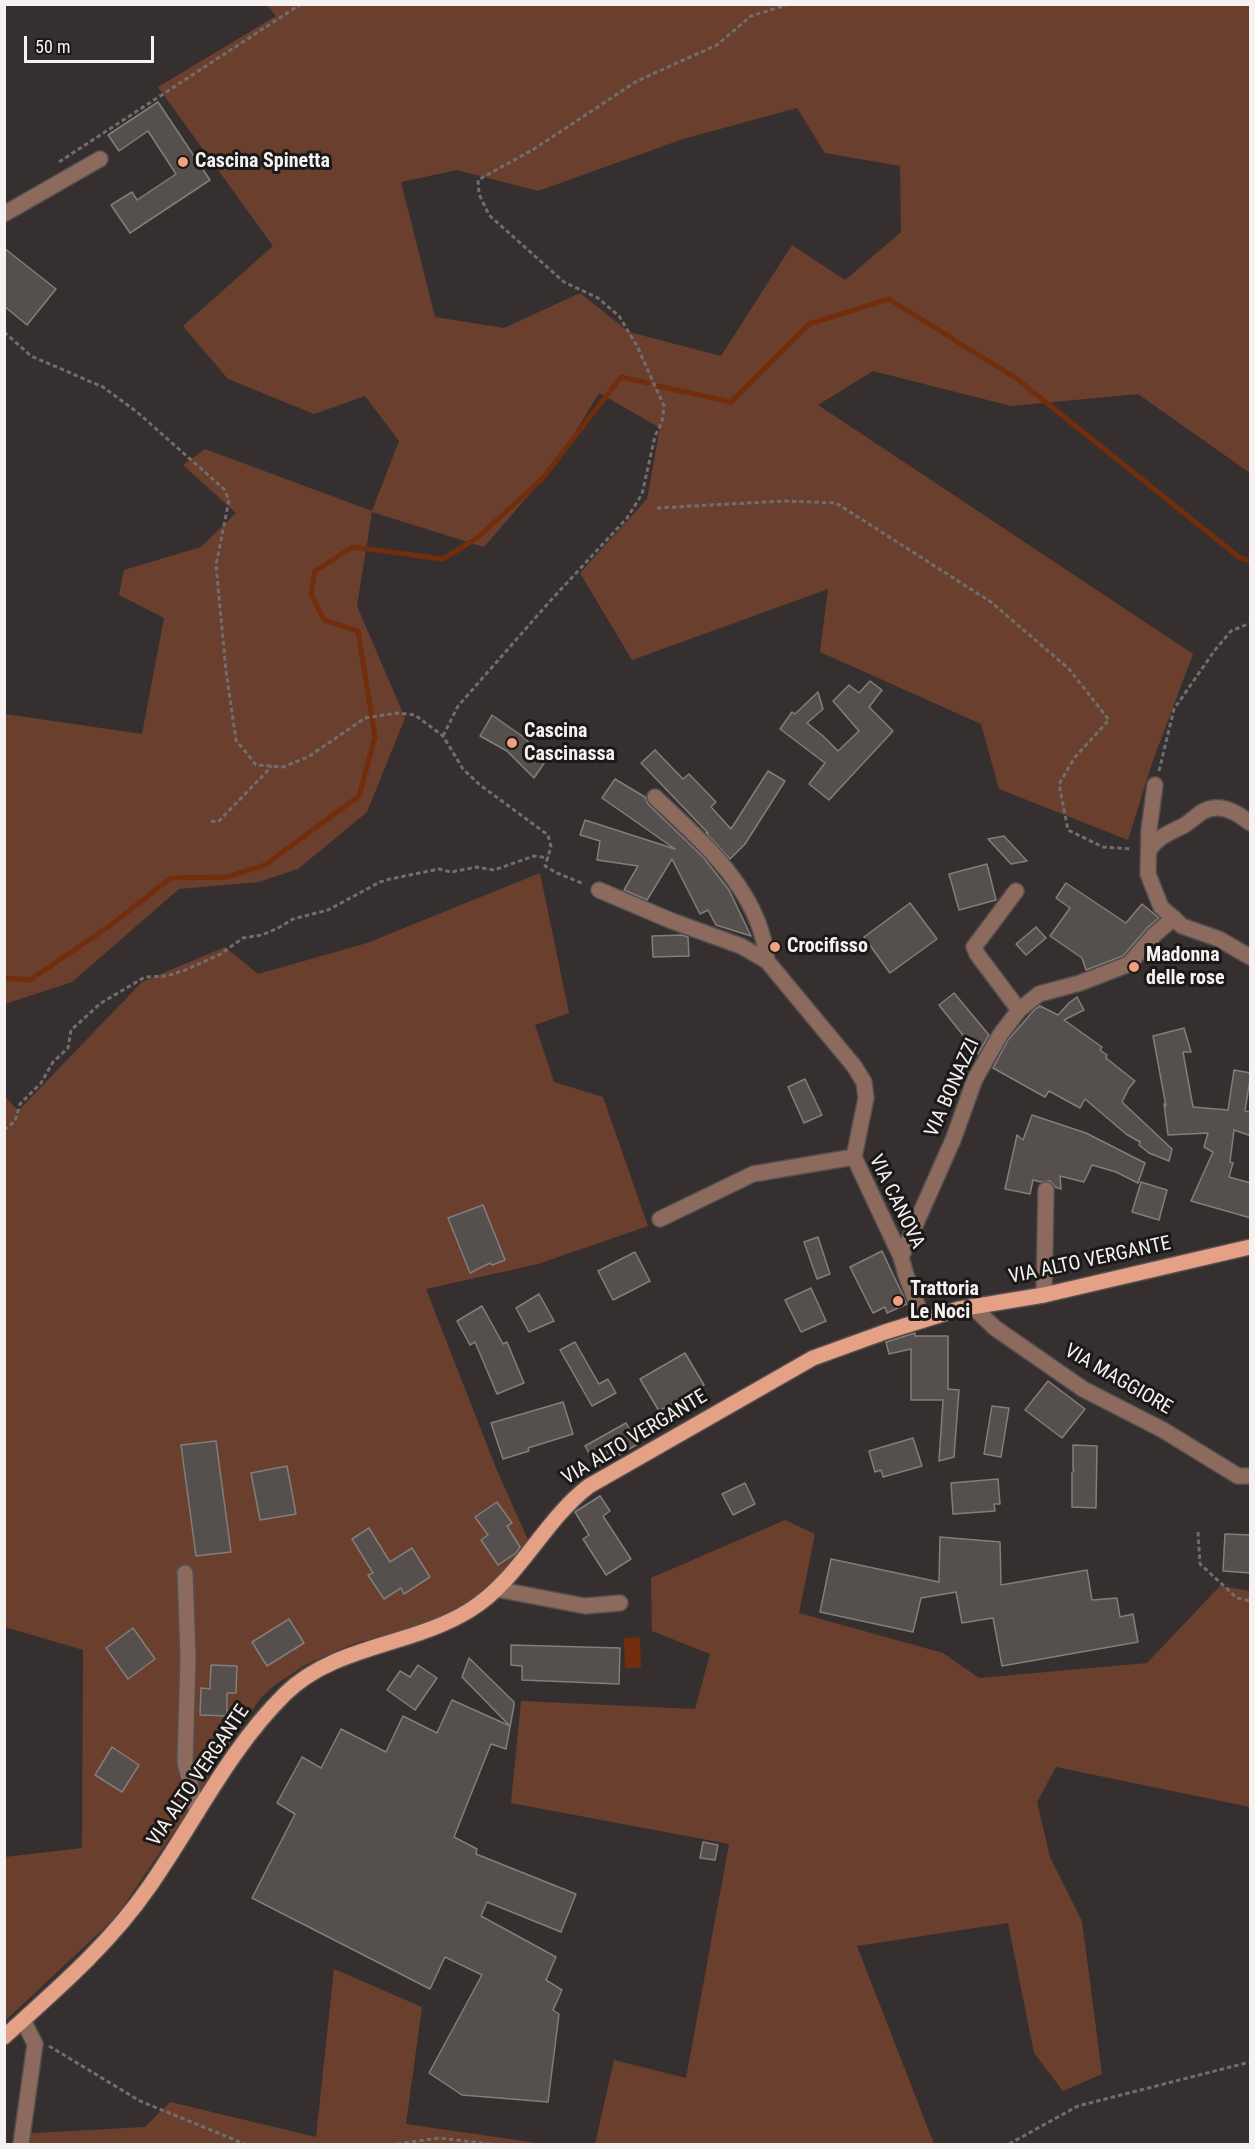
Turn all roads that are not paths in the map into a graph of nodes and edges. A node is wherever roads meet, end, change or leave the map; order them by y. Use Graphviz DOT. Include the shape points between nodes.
graph roads {
  1 [pos="100,159"];
  2 [pos="4,214"];
  3 [pos="1155,785"];
  4 [pos="655,797"];
  5 [pos="1251,823"];
  6 [pos="1149,850"];
  7 [pos="599,890"];
  8 [pos="1016,891"];
  9 [pos="1174,918"];
  10 [pos="1251,957"];
  11 [pos="767,961"];
  12 [pos="1019,1010"];
  13 [pos="854,1157"];
  14 [pos="1046,1190"];
  15 [pos="660,1219"];
  16 [pos="1251,1247"];
  17 [pos="901,1257"];
  18 [pos="1044,1295"];
  19 [pos="977,1308"];
  20 [pos="923,1320"];
  21 [pos="1251,1476"];
  22 [pos="185,1573"];
  23 [pos="496,1589"];
  24 [pos="620,1603"];
  25 [pos="197,1813"];
  26 [pos="23,2020"];
  27 [pos="4,2037"];
  28 [pos="21,2145"];
  1 -- 2 [label="street"];
  3 -- 6 [label="street"];
  4 -- 11 [label="street" via="732,873 766,941"];
  5 -- 6 [label="street" via="1237,812 1222,808 1205,810 1158,838"];
  6 -- 9 [label="street" via="1148,874 1161,907"];
  7 -- 11 [label="street" via="741,945"];
  8 -- 12 [label="street" via="974,947"];
  9 -- 10 [label="street" via="1182,926 1219,939"];
  9 -- 12 [label="street, VIA BONAZZI" via="1129,964 1039,994"];
  11 -- 13 [label="street" via="864,1082 866,1098"];
  12 -- 17 [label="street, VIA BONAZZI" via="975,1079 953,1140"];
  13 -- 15 [label="street, VIA CANOVA" via="753,1174"];
  13 -- 17 [label="street, VIA CANOVA"];
  14 -- 18 [label="street"];
  16 -- 18 [label="main road, VIA ALTO VERGANTE"];
  17 -- 20 [label="street, VIA CANOVA"];
  18 -- 19 [label="main road, VIA ALTO VERGANTE"];
  19 -- 20 [label="main road, VIA ALTO VERGANTE"];
  19 -- 21 [label="street, VIA MAGGIORE" via="995,1328 1083,1389 1165,1426 1238,1476"];
  20 -- 23 [label="main road, VIA ALTO VERGANTE" via="813,1358 589,1486 557,1515"];
  22 -- 25 [label="street" via="185,1762"];
  23 -- 24 [label="street" via="585,1606"];
  23 -- 25 [label="main road, VIA ALTO VERGANTE" via="470,1611 447,1622 307,1676 264,1716"];
  25 -- 26 [label="main road, VIA ALTO VERGANTE" via="112,1935"];
  26 -- 27 [label="main road, VIA ALTO VERGANTE"];
  26 -- 28 [label="street" via="35,2044"];
}
